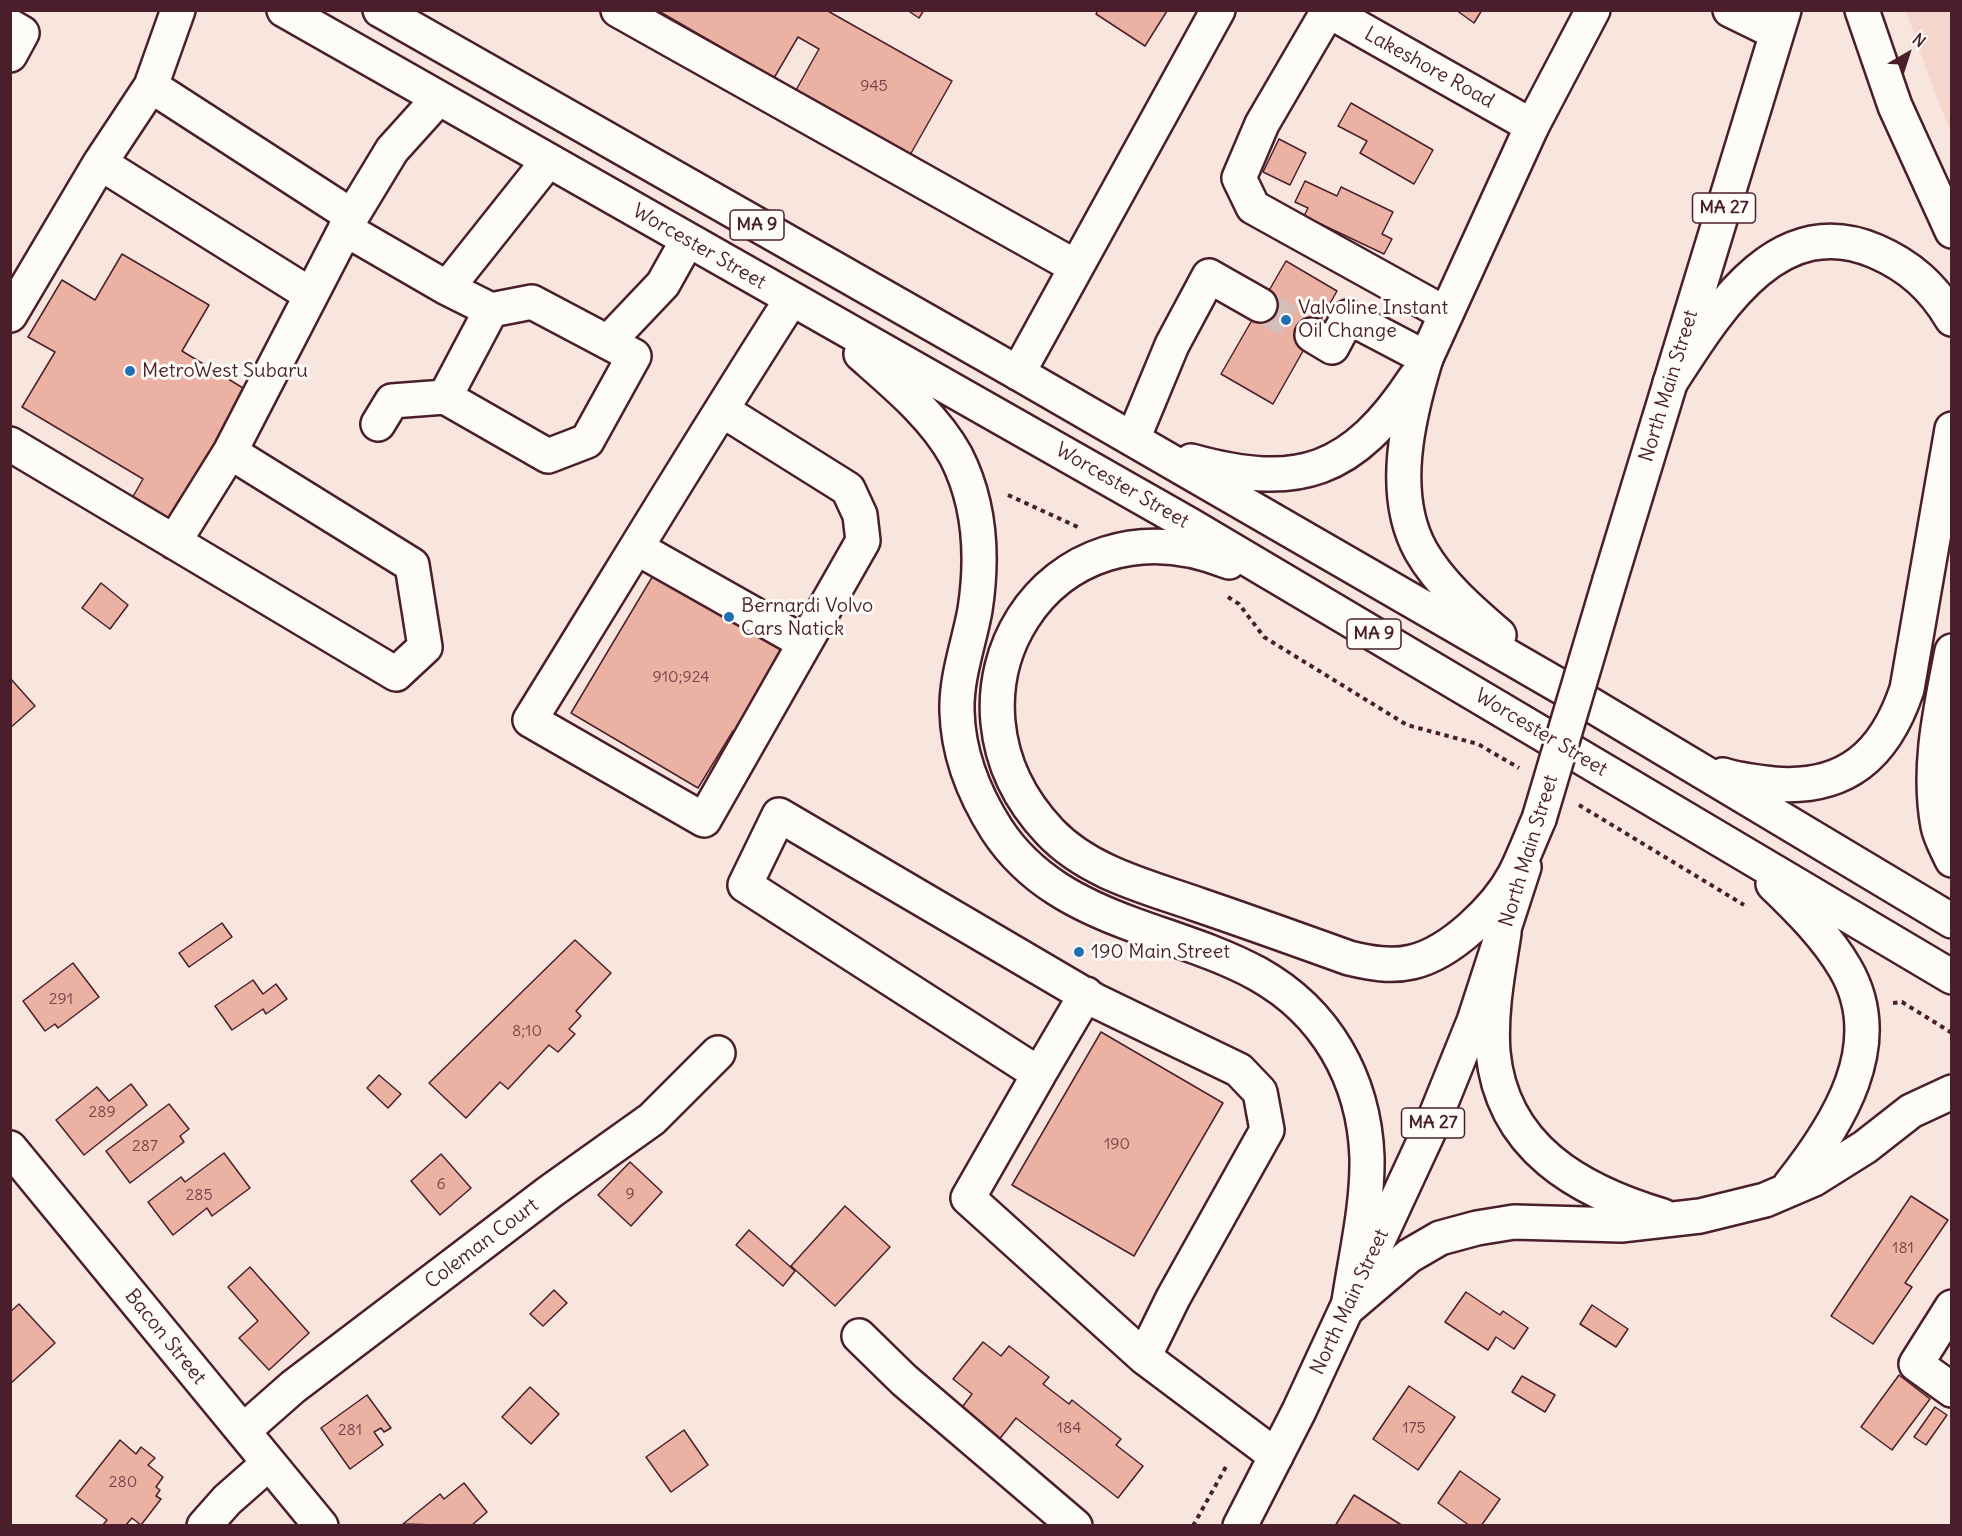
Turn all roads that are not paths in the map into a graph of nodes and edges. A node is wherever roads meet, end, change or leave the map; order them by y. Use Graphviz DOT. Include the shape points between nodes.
graph roads {
  1 [pos="178,10"];
  2 [pos="284,10"];
  3 [pos="380,10"];
  4 [pos="618,10"];
  5 [pos="1218,10"];
  6 [pos="1593,10"];
  7 [pos="1730,10"];
  8 [pos="1862,10"];
  9 [pos="1327,11"];
  10 [pos="1781,22"];
  11 [pos="10,26"];
  12 [pos="10,55"];
  13 [pos="151,86"];
  14 [pos="438,99"];
  15 [pos="1532,126"];
  16 [pos="548,161"];
  17 [pos="100,163"];
  18 [pos="349,222"];
  19 [pos="1952,231"];
  20 [pos="687,241"];
  21 [pos="1076,267"];
  22 [pos="447,288"];
  23 [pos="311,296"];
  24 [pos="791,300"];
  25 [pos="1260,305"];
  26 [pos="491,310"];
  27 [pos="1446,314"];
  28 [pos="10,315"];
  29 [pos="1952,319"];
  30 [pos="1312,336"];
  31 [pos="608,342"];
  32 [pos="1426,358"];
  33 [pos="1018,373"];
  34 [pos="1670,383"];
  35 [pos="445,397"];
  36 [pos="722,410"];
  37 [pos="378,424"];
  38 [pos="1952,429"];
  39 [pos="1133,439"];
  40 [pos="10,444"];
  41 [pos="230,452"];
  42 [pos="174,542"];
  43 [pos="637,548"];
  44 [pos="1314,598"];
  45 [pos="805,643"];
  46 [pos="1952,651"];
  47 [pos="1563,688"];
  48 [pos="1682,760"];
  49 [pos="1539,819"];
  50 [pos="1742,853"];
  51 [pos="1952,860"];
  52 [pos="1952,921"];
  53 [pos="1504,933"];
  54 [pos="1952,977"];
  55 [pos="1090,997"];
  56 [pos="718,1053"];
  57 [pos="1040,1074"];
  58 [pos="1952,1092"];
  59 [pos="10,1148"];
  60 [pos="1785,1191"];
  61 [pos="1670,1219"];
  62 [pos="1952,1307"];
  63 [pos="1348,1308"];
  64 [pos="858,1336"];
  65 [pos="1144,1357"];
  66 [pos="1952,1390"];
  67 [pos="243,1431"];
  68 [pos="1276,1456"];
  69 [pos="269,1463"];
  70 [pos="204,1526"];
  71 [pos="321,1526"];
  72 [pos="1075,1526"];
  73 [pos="1240,1526"];
  1 -- 13 [label="main road"];
  2 -- 14 [label="main road, Worcester Street / MA 9"];
  3 -- 33 [label="main road, MA 9"];
  4 -- 21 [label="main road"];
  5 -- 21 [label="main road"];
  6 -- 15 [label="main road"];
  7 -- 10 [label="main road"];
  8 -- 19 [label="main road" via="1895,106"];
  9 -- 15 [label="main road, Lakeshore Road"];
  9 -- 27 [label="main road" via="1262,124 1239,178 1253,207"];
  10 -- 34 [label="main road, North Main Street / MA 27"];
  11 -- 12 [label="main road" via="22,33"];
  13 -- 17 [label="main road"];
  13 -- 18 [label="main road"];
  14 -- 16 [label="main road, Worcester Street / MA 9"];
  14 -- 18 [label="main road" via="392,150"];
  15 -- 27 [label="main road"];
  16 -- 20 [label="main road, Worcester Street / MA 9"];
  16 -- 22 [label="main road"];
  17 -- 23 [label="main road"];
  17 -- 28 [label="main road"];
  18 -- 22 [label="main road"];
  18 -- 23 [label="main road"];
  20 -- 24 [label="main road, Worcester Street / MA 9"];
  20 -- 31 [label="main road" via="663,284"];
  21 -- 33 [label="main road"];
  22 -- 26 [label="main road"];
  23 -- 41 [label="main road"];
  24 -- 36 [label="main road"];
  24 -- 44 [label="main road, Worcester Street / MA 9"];
  24 -- 63 [label="main road" via="856,350 915,404 950,447 964,476 978,532 979,574 960,679 957,710 961,745 983,807 1020,860 1044,882 1106,915 1255,972 1297,1000 1332,1040 1346,1063 1357,1094 1367,1158"];
  25 -- 39 [label="main road" via="1209,276 1172,345"];
  26 -- 31 [label="main road" via="532,302"];
  26 -- 35 [label="main road"];
  27 -- 32 [label="main road"];
  29 -- 34 [label="main road" via="1918,275 1894,259 1841,242 1812,243 1781,254 1754,273 1728,299"];
  30 -- 32 [label="main road" via="1332,347 1348,317"];
  31 -- 35 [label="main road" via="634,357 587,441 548,456"];
  32 -- 39 [label="main road" via="1402,397 1375,428 1340,456 1310,470 1276,476 1232,472 1177,457"];
  32 -- 47 [label="main road" via="1408,431 1404,478 1415,537 1452,592"];
  33 -- 39 [label="main road, MA 9"];
  34 -- 49 [label="main road, North Main Street / MA 27, bridge"];
  35 -- 37 [label="main road" via="392,401"];
  36 -- 43 [label="main road"];
  36 -- 45 [label="main road" via="848,489 860,515 863,541"];
  38 -- 48 [label="main road" via="1907,689 1886,737 1849,772 1796,786 1730,777"];
  39 -- 47 [label="main road, MA 9"];
  40 -- 42 [label="main road"];
  41 -- 42 [label="main road"];
  41 -- 42 [label="main road" via="412,565 425,647 396,674"];
  43 -- 45 [label="main road"];
  43 -- 45 [label="main road" via="530,720 704,820"];
  44 -- 49 [label="main road" via="1225,560 1158,547 1101,554 1063,574 1026,611 1005,657 1000,685 1000,738 1019,788 1034,811 1069,849 1122,878 1349,958 1392,964 1413,962 1438,952 1463,935 1514,876"];
  44 -- 50 [label="main road, Worcester Street / MA 9"];
  46 -- 51 [label="main road" via="1937,729 1934,775 1938,828"];
  47 -- 48 [label="main road, MA 9"];
  48 -- 52 [label="main road, MA 9"];
  49 -- 53 [label="main road, North Main Street / MA 27"];
  50 -- 54 [label="main road, Worcester Street / MA 9"];
  50 -- 60 [label="main road" via="1828,944 1846,969 1857,995 1861,1029 1854,1082 1828,1133"];
  53 -- 61 [label="main road" via="1492,1023 1493,1053 1512,1116 1528,1142 1553,1166 1611,1198"];
  53 -- 63 [label="main road, North Main Street / MA 27" via="1434,1120"];
  55 -- 57 [label="main road"];
  55 -- 57 [label="main road" via="779,815 745,885"];
  55 -- 65 [label="main road" via="1239,1070 1260,1092 1267,1130"];
  56 -- 67 [label="main road, Coleman Court" via="652,1119 312,1372"];
  57 -- 65 [label="main road" via="968,1198"];
  58 -- 60 [label="main road" via="1911,1111 1840,1163"];
  59 -- 67 [label="main road, Bacon Street"];
  60 -- 61 [label="main road" via="1738,1209"];
  61 -- 63 [label="main road" via="1621,1225 1514,1222 1440,1238 1409,1256"];
  62 -- 66 [label="main road" via="1916,1364"];
  63 -- 68 [label="main road, North Main Street / MA 27"];
  64 -- 72 [label="main road"];
  65 -- 68 [label="main road"];
  67 -- 69 [label="main road, Bacon Street"];
  68 -- 73 [label="main road, North Main Street / MA 27"];
  69 -- 70 [label="main road"];
  69 -- 71 [label="main road, Bacon Street"];
}
